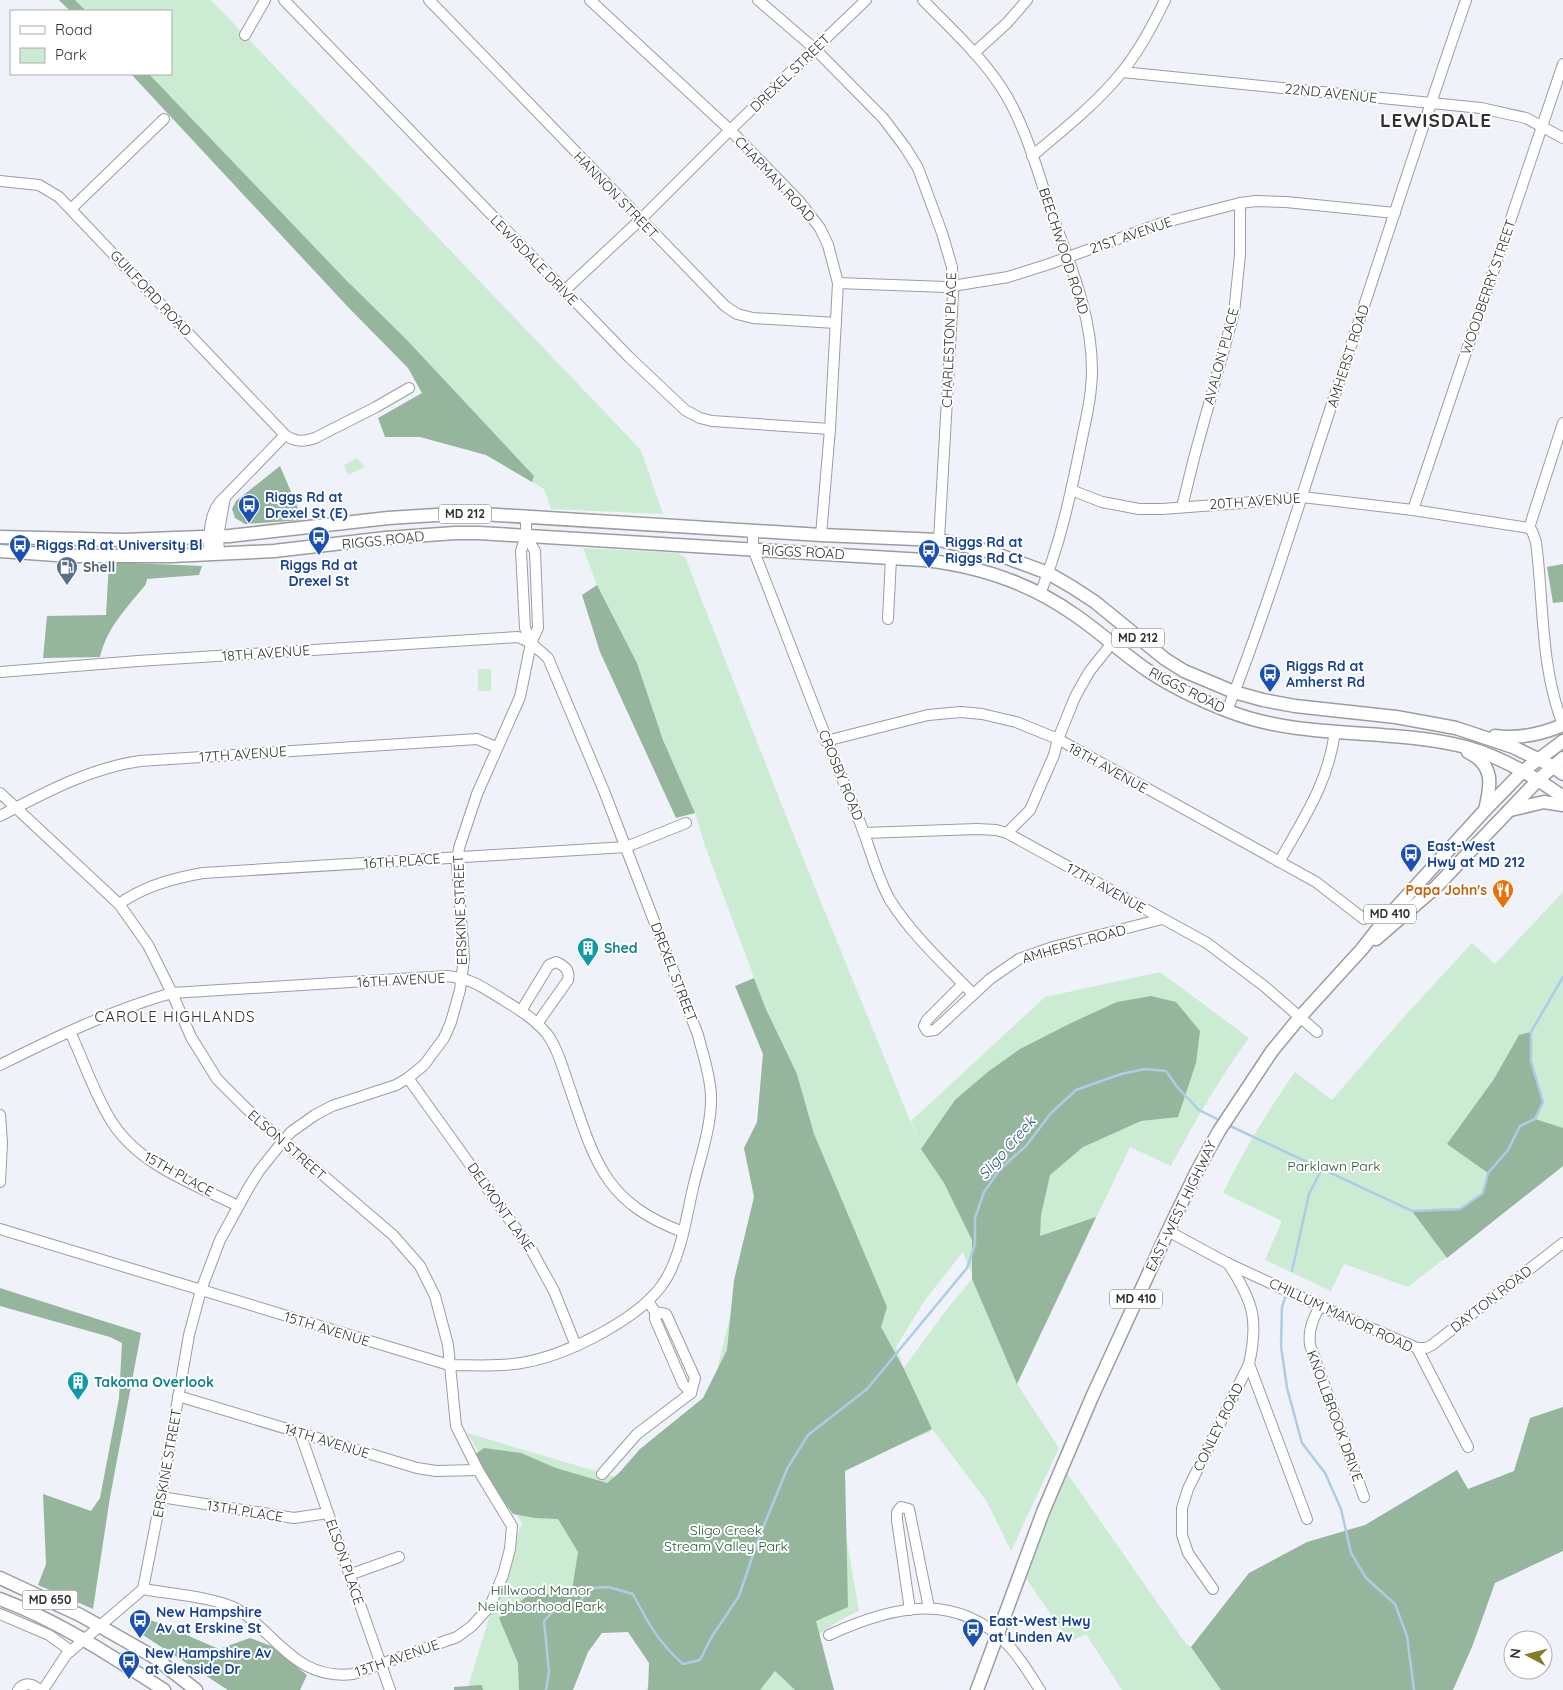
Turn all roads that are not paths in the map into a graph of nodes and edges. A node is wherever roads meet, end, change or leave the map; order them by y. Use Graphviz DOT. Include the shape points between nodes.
graph roads {
  1 [pos="265,0"];
  2 [pos="284,0"];
  3 [pos="429,0"];
  4 [pos="590,0"];
  5 [pos="758,0"];
  6 [pos="866,0"];
  7 [pos="923,0"];
  8 [pos="1027,0"];
  9 [pos="1165,0"];
  10 [pos="1466,0"];
  11 [pos="245,34"];
  12 [pos="815,49"];
  13 [pos="974,53"];
  14 [pos="1563,64"];
  15 [pos="1122,72"];
  16 [pos="1430,103"];
  17 [pos="164,119"];
  18 [pos="1543,125"];
  19 [pos="730,130"];
  20 [pos="1563,138"];
  21 [pos="1032,156"];
  22 [pos="0,181"];
  23 [pos="1240,203"];
  24 [pos="71,209"];
  25 [pos="1395,213"];
  26 [pos="640,220"];
  27 [pos="1067,258"];
  28 [pos="838,283"];
  29 [pos="953,286"];
  30 [pos="564,291"];
  31 [pos="836,323"];
  32 [pos="409,388"];
  33 [pos="1563,423"];
  34 [pos="830,429"];
  35 [pos="285,435"];
  36 [pos="1071,490"];
  37 [pos="1302,497"];
  38 [pos="1182,507"];
  39 [pos="1413,510"];
  40 [pos="526,516"];
  41 [pos="1529,528"];
  42 [pos="754,531"];
  43 [pos="821,535"];
  44 [pos="213,536"];
  45 [pos="526,536"];
  46 [pos="0,537"];
  47 [pos="939,540"];
  48 [pos="753,550"];
  49 [pos="0,551"];
  50 [pos="214,553"];
  51 [pos="891,558"];
  52 [pos="1048,573"];
  53 [pos="1040,594"];
  54 [pos="888,619"];
  55 [pos="531,643"];
  56 [pos="1112,643"];
  57 [pos="0,672"];
  58 [pos="1234,692"];
  59 [pos="1227,711"];
  60 [pos="1563,725"];
  61 [pos="1469,731"];
  62 [pos="1335,732"];
  63 [pos="1058,740"];
  64 [pos="826,741"];
  65 [pos="1563,741"];
  66 [pos="1450,743"];
  67 [pos="496,747"];
  68 [pos="1563,758"];
  69 [pos="1538,759"];
  70 [pos="1552,766"];
  71 [pos="1523,772"];
  72 [pos="1563,774"];
  73 [pos="1538,780"];
  74 [pos="0,793"];
  75 [pos="1563,797"];
  76 [pos="1563,805"];
  77 [pos="17,807"];
  78 [pos="1485,810"];
  79 [pos="1508,811"];
  80 [pos="0,816"];
  81 [pos="686,823"];
  82 [pos="864,832"];
  83 [pos="1008,833"];
  84 [pos="626,847"];
  85 [pos="457,858"];
  86 [pos="1279,862"];
  87 [pos="119,904"];
  88 [pos="1162,919"];
  89 [pos="1364,919"];
  90 [pos="1362,949"];
  91 [pos="462,978"];
  92 [pos="963,984"];
  93 [pos="172,993"];
  94 [pos="973,994"];
  95 [pos="521,1011"];
  96 [pos="1300,1017"];
  97 [pos="537,1024"];
  98 [pos="70,1032"];
  99 [pos="1317,1032"];
  100 [pos="0,1065"];
  101 [pos="408,1078"];
  102 [pos="0,1115"];
  103 [pos="283,1141"];
  104 [pos="0,1182"];
  105 [pos="238,1206"];
  106 [pos="0,1229"];
  107 [pos="1168,1231"];
  108 [pos="683,1232"];
  109 [pos="1563,1244"];
  110 [pos="1227,1262"];
  111 [pos="201,1290"];
  112 [pos="648,1302"];
  113 [pos="1320,1306"];
  114 [pos="576,1346"];
  115 [pos="1417,1348"];
  116 [pos="1249,1364"];
  117 [pos="449,1365"];
  118 [pos="178,1396"];
  119 [pos="300,1433"];
  120 [pos="1468,1447"];
  121 [pos="478,1470"];
  122 [pos="602,1474"];
  123 [pos="161,1497"];
  124 [pos="1364,1497"];
  125 [pos="328,1513"];
  126 [pos="1307,1519"];
  127 [pos="512,1526"];
  128 [pos="399,1557"];
  129 [pos="350,1575"];
  130 [pos="0,1578"];
  131 [pos="143,1589"];
  132 [pos="1213,1589"];
  133 [pos="0,1599"];
  134 [pos="929,1608"];
  135 [pos="910,1610"];
  136 [pos="0,1614"];
  137 [pos="99,1626"];
  138 [pos="830,1635"];
  139 [pos="997,1635"];
  140 [pos="84,1639"];
  141 [pos="71,1651"];
  142 [pos="382,1665"];
  143 [pos="41,1687"];
  144 [pos="17,1689"];
  145 [pos="164,1690"];
  146 [pos="196,1690"];
  147 [pos="390,1690"];
  148 [pos="977,1690"];
  149 [pos="1040,1690"];
  1 -- 11 [label="street"];
  2 -- 30 [label="street, LEWISDALE DRIVE"];
  3 -- 26 [label="street, HANNON STREET"];
  4 -- 19 [label="street, CHAPMAN ROAD"];
  5 -- 12 [label="street, CHARLESTON PLACE"];
  6 -- 12 [label="street, DREXEL STREET"];
  7 -- 13 [label="street, BEECHWOOD ROAD"];
  8 -- 13 [label="street"];
  9 -- 15 [label="street" via="1150,31"];
  10 -- 16 [label="street, AMHERST ROAD"];
  12 -- 19 [label="street, DREXEL STREET"];
  12 -- 29 [label="street, CHARLESTON PLACE" via="883,118 912,158 922,177 946,248"];
  13 -- 21 [label="street, BEECHWOOD ROAD" via="1002,89"];
  14 -- 18 [label="street, WOODBERRY STREET"];
  15 -- 16 [label="street, 22ND AVENUE"];
  15 -- 21 [label="street" via="1085,111"];
  16 -- 18 [label="street, 22ND AVENUE" via="1508,113"];
  16 -- 25 [label="street, AMHERST ROAD"];
  17 -- 24 [label="street"];
  18 -- 20 [label="street, 22ND AVENUE"];
  18 -- 39 [label="street, WOODBERRY STREET"];
  19 -- 26 [label="street, DREXEL STREET"];
  19 -- 28 [label="street, CHAPMAN ROAD" via="820,228"];
  21 -- 27 [label="street, BEECHWOOD ROAD"];
  22 -- 24 [label="street, GUILFORD ROAD" via="39,185"];
  23 -- 25 [label="street, 21ST AVENUE" via="1286,202"];
  23 -- 27 [label="street, 21ST AVENUE" via="1162,223"];
  23 -- 38 [label="street, AVALON PLACE" via="1240,264 1234,313"];
  24 -- 35 [label="street, GUILFORD ROAD"];
  25 -- 37 [label="street, AMHERST ROAD"];
  26 -- 30 [label="street, DREXEL STREET"];
  26 -- 31 [label="street, HANNON STREET" via="731,311 753,318"];
  27 -- 29 [label="street, 21ST AVENUE" via="1008,277"];
  27 -- 36 [label="street, BEECHWOOD ROAD" via="1086,313 1092,372"];
  28 -- 29 [label="street, 21ST AVENUE"];
  28 -- 31 [label="street, CHAPMAN ROAD"];
  29 -- 47 [label="street, CHARLESTON PLACE"];
  30 -- 34 [label="street, LEWISDALE DRIVE" via="675,402 692,414 712,421"];
  31 -- 34 [label="street, CHAPMAN ROAD"];
  32 -- 35 [label="street" via="316,438 293,440"];
  33 -- 41 [label="street"];
  34 -- 43 [label="street, CHAPMAN ROAD"];
  35 -- 44 [label="street" via="225,497"];
  36 -- 38 [label="street, 20TH AVENUE" via="1102,502 1139,509"];
  36 -- 52 [label="street, BEECHWOOD ROAD"];
  37 -- 38 [label="street, 20TH AVENUE"];
  37 -- 39 [label="street, 20TH AVENUE"];
  37 -- 58 [label="street, AMHERST ROAD"];
  39 -- 41 [label="street, 20TH AVENUE"];
  40 -- 42 [label="main road, RIGGS ROAD / MD 212"];
  40 -- 44 [label="main road, RIGGS ROAD / MD 212" via="426,515"];
  40 -- 45 [label="street"];
  41 -- 60 [label="street" via="1536,542 1546,659"];
  42 -- 43 [label="main road, RIGGS ROAD / MD 212"];
  42 -- 48 [label="street, CROSBY ROAD"];
  43 -- 47 [label="main road, RIGGS ROAD / MD 212"];
  44 -- 46 [label="main road, RIGGS ROAD / MD 212" via="123,540"];
  44 -- 50 [label="street"];
  45 -- 48 [label="main road, RIGGS ROAD / MD 212"];
  45 -- 50 [label="main road, RIGGS ROAD / MD 212" via="455,533 274,551"];
  45 -- 55 [label="street" via="535,551 538,628"];
  47 -- 52 [label="main road, RIGGS ROAD / MD 212" via="991,552"];
  48 -- 51 [label="main road, RIGGS ROAD / MD 212"];
  48 -- 64 [label="street, CROSBY ROAD"];
  49 -- 50 [label="main road, RIGGS ROAD / MD 212" via="116,556"];
  51 -- 53 [label="main road, RIGGS ROAD / MD 212" via="961,565 1008,578"];
  51 -- 54 [label="street"];
  52 -- 53 [label="street, BEECHWOOD ROAD"];
  52 -- 58 [label="main road, RIGGS ROAD / MD 212" via="1095,602 1165,659"];
  53 -- 56 [label="main road, RIGGS ROAD / MD 212"];
  55 -- 57 [label="street, 18TH AVENUE" via="518,637"];
  55 -- 67 [label="street, ERSKINE STREET" via="520,697"];
  55 -- 84 [label="street, DREXEL STREET" via="548,658"];
  56 -- 59 [label="main road, RIGGS ROAD / MD 212" via="1161,679"];
  56 -- 63 [label="street" via="1081,685"];
  58 -- 59 [label="street, AMHERST ROAD"];
  58 -- 61 [label="main road, RIGGS ROAD / MD 212" via="1295,706 1396,717"];
  59 -- 62 [label="main road, RIGGS ROAD / MD 212" via="1263,722"];
  60 -- 61 [label="main road" via="1519,737"];
  61 -- 69 [label="main road, RIGGS ROAD / MD 212"];
  62 -- 66 [label="main road, RIGGS ROAD / MD 212"];
  62 -- 86 [label="street" via="1323,780"];
  63 -- 64 [label="street, 18TH AVENUE" via="1016,722 961,712 928,715"];
  63 -- 83 [label="street" via="1030,810"];
  63 -- 86 [label="street, 18TH AVENUE"];
  64 -- 82 [label="street, CROSBY ROAD"];
  65 -- 69 [label="main road, EAST-WEST HIGHWAY / MD 410"];
  66 -- 71 [label="main road, RIGGS ROAD / MD 212" via="1480,752"];
  66 -- 78 [label="main road" via="1479,759 1487,769 1490,787"];
  67 -- 77 [label="street, 17TH AVENUE" via="477,739 140,761 87,774"];
  67 -- 85 [label="street, ERSKINE STREET" via="469,814"];
  68 -- 70 [label="main road, EAST-WEST HIGHWAY / MD 410"];
  69 -- 70 [label="main road, RIGGS ROAD / MD 212"];
  69 -- 71 [label="main road, EAST-WEST HIGHWAY / MD 410"];
  70 -- 72 [label="main road, RIGGS ROAD / MD 212"];
  70 -- 73 [label="main road, EAST-WEST HIGHWAY / MD 410"];
  71 -- 73 [label="main road, RIGGS ROAD / MD 212"];
  71 -- 78 [label="main road, EAST-WEST HIGHWAY / MD 410"];
  73 -- 75 [label="main road, RIGGS ROAD / MD 212"];
  73 -- 79 [label="main road, EAST-WEST HIGHWAY / MD 410"];
  74 -- 77 [label="street, ELSON STREET"];
  76 -- 79 [label="main road" via="1544,802"];
  77 -- 80 [label="street, 17TH AVENUE"];
  77 -- 87 [label="street, ELSON STREET"];
  78 -- 90 [label="main road, EAST-WEST HIGHWAY / MD 410"];
  79 -- 90 [label="main road, EAST-WEST HIGHWAY / MD 410" via="1436,886"];
  81 -- 84 [label="street, 16TH PLACE"];
  82 -- 83 [label="street, 17TH AVENUE" via="978,829"];
  82 -- 92 [label="street, CROSBY ROAD" via="877,873 891,901 917,936"];
  83 -- 88 [label="street, 17TH AVENUE"];
  84 -- 85 [label="street, 16TH PLACE"];
  84 -- 108 [label="street, DREXEL STREET" via="698,1035 710,1084 710,1115"];
  85 -- 87 [label="street, 16TH PLACE" via="203,873 144,888"];
  85 -- 91 [label="street, ERSKINE STREET" via="464,958"];
  86 -- 89 [label="street, 18TH AVENUE" via="1324,887"];
  87 -- 93 [label="street, ELSON STREET" via="148,945"];
  88 -- 94 [label="street, AMHERST ROAD" via="1019,959"];
  88 -- 96 [label="street, 17TH AVENUE" via="1222,953"];
  90 -- 96 [label="main road, EAST-WEST HIGHWAY / MD 410"];
  91 -- 93 [label="street, 16TH AVENUE" via="447,976"];
  91 -- 95 [label="street, 16TH AVENUE" via="473,981"];
  91 -- 101 [label="street, ERSKINE STREET" via="456,1010 444,1038 424,1065"];
  92 -- 94 [label="street, CROSBY ROAD"];
  92 -- 94 [label="street, AMHERST ROAD" via="927,1020 925,1030 935,1030"];
  93 -- 98 [label="street, 16TH AVENUE"];
  93 -- 103 [label="street, ELSON STREET" via="191,1037 216,1080"];
  95 -- 97 [label="street, 16TH AVENUE"];
  95 -- 97 [label="street" via="549,965 562,964 569,974 568,980"];
  96 -- 99 [label="street, 17TH AVENUE"];
  96 -- 107 [label="main road, EAST-WEST HIGHWAY / MD 410" via="1272,1051 1219,1131"];
  97 -- 108 [label="street, 16TH AVENUE" via="553,1044 588,1141 606,1178 644,1215"];
  98 -- 100 [label="street, 16TH AVENUE"];
  98 -- 105 [label="street, 15TH PLACE" via="104,1108 129,1143 154,1162"];
  101 -- 103 [label="street, ERSKINE STREET" via="380,1091 332,1106 291,1132"];
  101 -- 114 [label="street, DELMONT LANE" via="532,1251 554,1290"];
  102 -- 104 [label="street"];
  103 -- 105 [label="street, ERSKINE STREET" via="258,1171"];
  103 -- 117 [label="street, ELSON STREET" via="393,1234 413,1257 435,1296 444,1327"];
  105 -- 111 [label="street, ERSKINE STREET" via="220,1240"];
  106 -- 111 [label="street, 15TH AVENUE"];
  107 -- 110 [label="street, CHILLUM MANOR ROAD"];
  107 -- 139 [label="main road, EAST-WEST HIGHWAY / MD 410" via="1043,1512"];
  108 -- 112 [label="street, DREXEL STREET" via="670,1270"];
  109 -- 115 [label="street, DAYTON ROAD" via="1432,1345"];
  110 -- 113 [label="street, CHILLUM MANOR ROAD"];
  110 -- 116 [label="street, CONLEY ROAD" via="1242,1284 1253,1311 1254,1337"];
  111 -- 117 [label="street, 15TH AVENUE"];
  111 -- 118 [label="street, ERSKINE STREET"];
  112 -- 114 [label="street, 15TH AVENUE"];
  112 -- 122 [label="street" via="655,1312 655,1319 683,1384 692,1393 637,1434"];
  113 -- 115 [label="street, CHILLUM MANOR ROAD"];
  113 -- 124 [label="street, KNOLLBROOK DRIVE" via="1311,1324 1310,1345"];
  114 -- 117 [label="street, 15TH AVENUE" via="518,1364"];
  115 -- 120 [label="street, CHILLUM MANOR ROAD"];
  116 -- 126 [label="street"];
  116 -- 132 [label="street, CONLEY ROAD" via="1188,1489 1182,1508 1181,1526 1186,1548"];
  117 -- 121 [label="street, ELSON STREET" via="456,1426"];
  118 -- 119 [label="street, 14TH AVENUE"];
  118 -- 123 [label="street, ERSKINE STREET"];
  119 -- 121 [label="street, 14TH AVENUE" via="417,1468"];
  119 -- 125 [label="street, ELSON PLACE"];
  121 -- 127 [label="street, ELSON STREET"];
  123 -- 125 [label="street, 13TH PLACE" via="294,1518"];
  123 -- 131 [label="street, ERSKINE STREET"];
  125 -- 129 [label="street, ELSON PLACE"];
  127 -- 142 [label="street, 13TH AVENUE" via="510,1549 502,1575 490,1606 481,1617 457,1637"];
  128 -- 129 [label="street"];
  129 -- 142 [label="street, ELSON PLACE"];
  130 -- 137 [label="main road, MD 650"];
  131 -- 137 [label="street"];
  131 -- 142 [label="street, 13TH AVENUE" via="237,1609 307,1668 339,1676"];
  133 -- 140 [label="main road, MD 650"];
  134 -- 135 [label="street"];
  134 -- 135 [label="street" via="908,1509 901,1507 897,1520"];
  134 -- 139 [label="street" via="971,1618"];
  135 -- 138 [label="street" via="863,1620"];
  136 -- 141 [label="street" via="49,1635"];
  137 -- 140 [label="street"];
  137 -- 146 [label="main road, MD 650" via="154,1657"];
  139 -- 148 [label="main road, EAST-WEST HIGHWAY / MD 410"];
  139 -- 149 [label="street" via="1014,1652"];
  140 -- 141 [label="street"];
  140 -- 145 [label="main road, MD 650"];
  141 -- 143 [label="street"];
  142 -- 147 [label="street, ELSON PLACE"];
  143 -- 144 [label="street" via="29,1684"];
}
